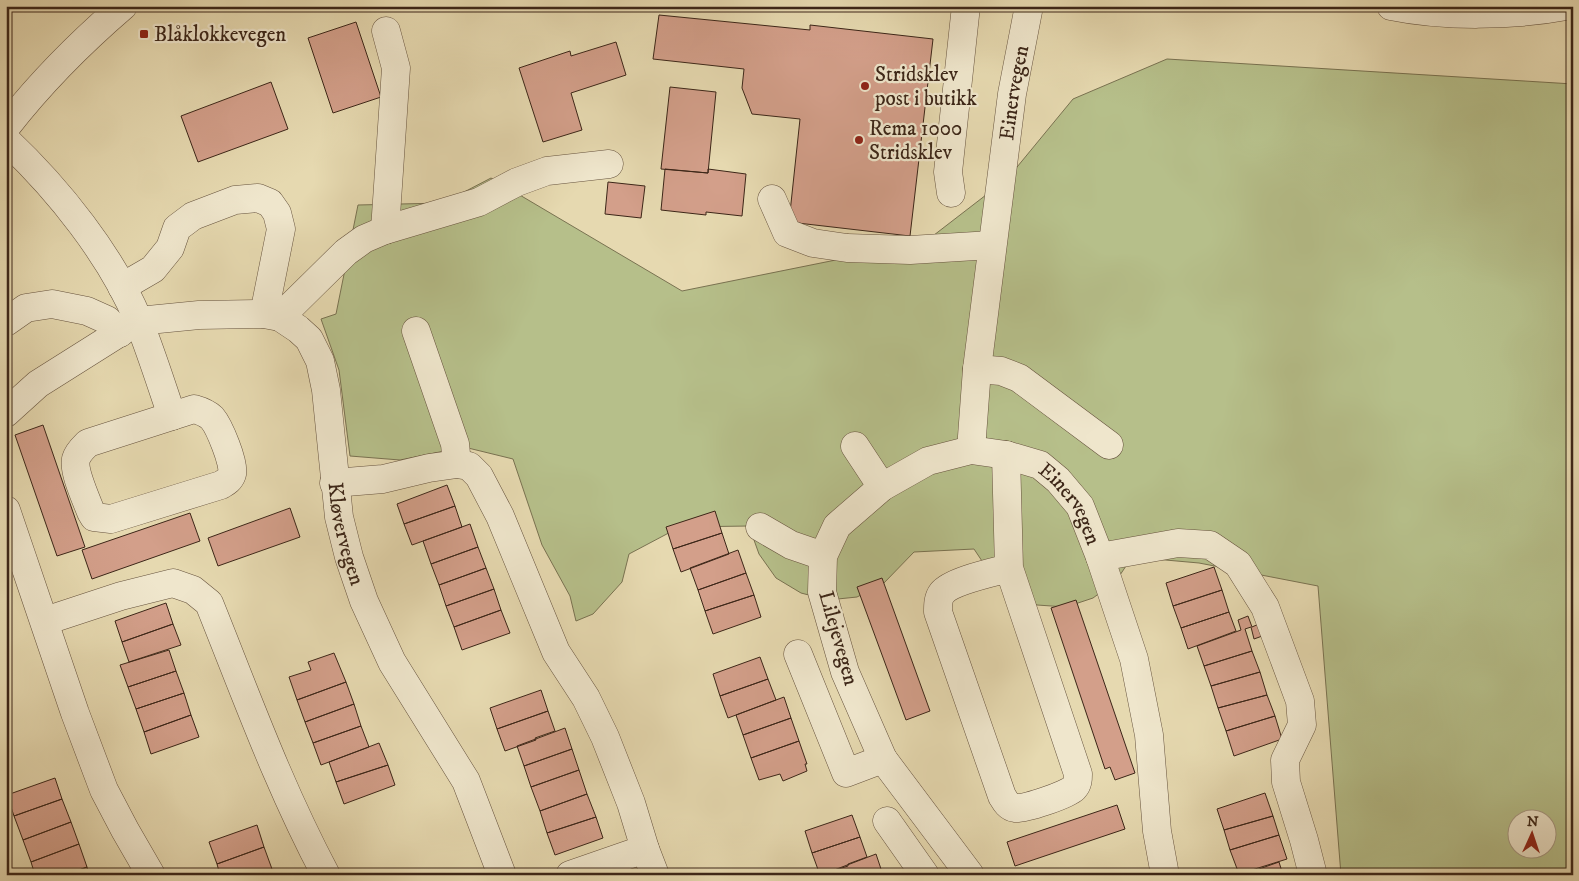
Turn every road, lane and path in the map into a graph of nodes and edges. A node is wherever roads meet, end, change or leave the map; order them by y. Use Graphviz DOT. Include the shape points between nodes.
graph roads {
  1 [pos="123,6"];
  2 [pos="966,6"];
  3 [pos="1029,6"];
  4 [pos="1391,6"];
  5 [pos="1566,6"];
  6 [pos="386,32"];
  7 [pos="6,127"];
  8 [pos="6,140"];
  9 [pos="609,164"];
  10 [pos="951,194"];
  11 [pos="772,199"];
  12 [pos="385,230"];
  13 [pos="992,245"];
  14 [pos="122,287"];
  15 [pos="272,316"];
  16 [pos="6,322"];
  17 [pos="129,327"];
  18 [pos="416,331"];
  19 [pos="977,369"];
  20 [pos="6,413"];
  21 [pos="172,416"];
  22 [pos="1109,445"];
  23 [pos="855,446"];
  24 [pos="971,450"];
  25 [pos="1006,455"];
  26 [pos="458,464"];
  27 [pos="334,483"];
  28 [pos="882,487"];
  29 [pos="6,510"];
  30 [pos="760,527"];
  31 [pos="824,556"];
  32 [pos="1100,556"];
  33 [pos="1009,568"];
  34 [pos="45,621"];
  35 [pos="798,654"];
  36 [pos="882,759"];
  37 [pos="888,821"];
  38 [pos="645,849"];
  39 [pos="152,875"];
  40 [pos="326,875"];
  41 [pos="502,875"];
  42 [pos="570,875"];
  43 [pos="655,875"];
  44 [pos="925,875"];
  45 [pos="970,875"];
  46 [pos="1165,875"];
  47 [pos="1313,875"];
  1 -- 7 [label="street" via="63,61"];
  2 -- 10 [label="street" via="948,172"];
  3 -- 13 [label="street, Einervegen" via="1012,94"];
  4 -- 5 [label="street" via="1497,13"];
  6 -- 12 [label="street" via="396,68"];
  8 -- 14 [label="street" via="73,213"];
  9 -- 12 [label="street" via="547,171 479,202"];
  11 -- 13 [label="street" via="787,233 814,243 847,248 910,250"];
  12 -- 15 [label="street" via="346,252"];
  13 -- 19 [label="street, Einervegen"];
  14 -- 15 [label="street" via="152,269 170,248 177,228 193,216 235,200 258,198 270,204 277,213 281,229"];
  14 -- 17 [label="street"];
  15 -- 17 [label="street" via="199,315"];
  15 -- 27 [label="street, Kløvervegen" via="298,329 309,340 320,361 326,390"];
  16 -- 17 [label="street" via="26,308 52,304 88,311"];
  17 -- 20 [label="street" via="38,384"];
  17 -- 21 [label="street"];
  18 -- 26 [label="street" via="455,444"];
  19 -- 22 [label="street" via="1001,371 1019,378"];
  19 -- 24 [label="street, Einervegen"];
  21 -- 21 [label="street" via="88,444 81,450 76,459 76,469 94,517 111,519 228,481 232,465 211,416 194,410"];
  23 -- 28 [label="street"];
  24 -- 25 [label="street, Einervegen"];
  24 -- 28 [label="street, Lilejevegen" via="928,461"];
  25 -- 32 [label="street, Einervegen" via="1040,465 1058,480 1080,506"];
  25 -- 33 [label="street"];
  26 -- 27 [label="street" via="383,479"];
  26 -- 38 [label="street" via="469,466 479,476 500,516 556,652 586,698 606,738"];
  27 -- 41 [label="street, Kløvervegen" via="338,517 364,601 392,662 466,782"];
  28 -- 31 [label="street, Lilejevegen" via="838,526"];
  29 -- 34 [label="street"];
  30 -- 31 [label="street" via="791,545"];
  31 -- 36 [label="street, Lilejevegen" via="822,592 845,672"];
  32 -- 46 [label="street, Einervegen" via="1134,660 1149,735 1157,830"];
  32 -- 47 [label="street" via="1178,543 1210,545 1238,564 1264,607 1300,702 1302,725 1285,760 1286,782"];
  33 -- 33 [label="street" via="953,585 943,592 938,612 1002,796 1009,806 1016,808 1067,792 1078,782 1078,774"];
  34 -- 39 [label="street" via="104,790"];
  34 -- 40 [label="street" via="173,583 193,590 209,603 277,776"];
  35 -- 36 [label="street" via="846,773"];
  36 -- 45 [label="street, Lilejevegen"];
  37 -- 44 [label="street"];
  38 -- 42 [label="street"];
  38 -- 43 [label="street"];
}
